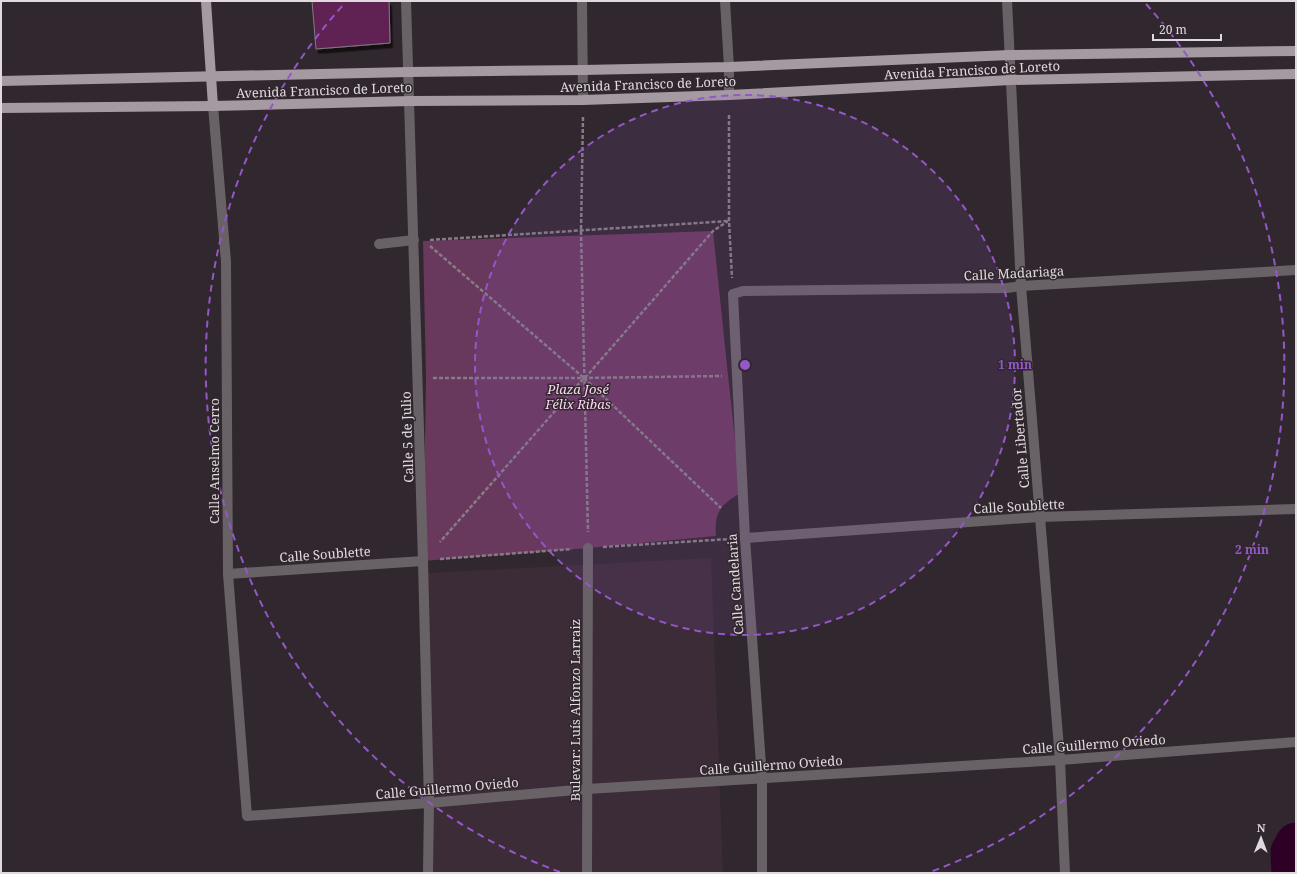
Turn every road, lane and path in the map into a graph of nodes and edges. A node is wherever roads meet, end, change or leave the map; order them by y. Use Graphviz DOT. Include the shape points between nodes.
graph roads {
  1 [pos="206,1"];
  2 [pos="406,1"];
  3 [pos="582,1"];
  4 [pos="725,1"];
  5 [pos="1007,1"];
  6 [pos="1296,51"];
  7 [pos="1010,55"];
  8 [pos="729,67"];
  9 [pos="583,70"];
  10 [pos="409,72"];
  11 [pos="1296,74"];
  12 [pos="212,77"];
  13 [pos="1010,80"];
  14 [pos="1,81"];
  15 [pos="729,95"];
  16 [pos="583,100"];
  17 [pos="410,101"];
  18 [pos="213,106"];
  19 [pos="1,108"];
  20 [pos="729,115"];
  21 [pos="583,117"];
  22 [pos="729,221"];
  23 [pos="581,231"];
  24 [pos="419,240"];
  25 [pos="379,244"];
  26 [pos="429,246"];
  27 [pos="1296,270"];
  28 [pos="1021,286"];
  29 [pos="733,294"];
  30 [pos="728,375"];
  31 [pos="426,378"];
  32 [pos="584,378"];
  33 [pos="721,508"];
  34 [pos="1296,509"];
  35 [pos="1040,517"];
  36 [pos="745,538"];
  37 [pos="588,548"];
  38 [pos="423,561"];
  39 [pos="228,574"];
  40 [pos="1296,742"];
  41 [pos="1060,760"];
  42 [pos="762,779"];
  43 [pos="587,789"];
  44 [pos="429,803"];
  45 [pos="247,816"];
  46 [pos="428,873"];
  47 [pos="587,873"];
  48 [pos="762,873"];
  49 [pos="1065,873"];
  1 -- 12 [label="main road"];
  2 -- 10 [label="street, Calle 5 de Julio"];
  3 -- 9 [label="street"];
  4 -- 8 [label="street"];
  5 -- 7 [label="street, Calle Libertador"];
  6 -- 7 [label="main road, Avenida Francisco de Loreto"];
  7 -- 8 [label="main road, Avenida Francisco de Loreto"];
  7 -- 13 [label="street, Calle Libertador"];
  8 -- 9 [label="main road, Avenida Francisco de Loreto"];
  8 -- 15 [label="street"];
  9 -- 10 [label="main road, Avenida Francisco de Loreto"];
  9 -- 16 [label="street"];
  10 -- 12 [label="main road, Avenida Francisco de Loreto"];
  10 -- 17 [label="street, Calle 5 de Julio"];
  11 -- 13 [label="main road, Avenida Francisco de Loreto"];
  12 -- 14 [label="main road, Avenida Francisco de Loreto"];
  12 -- 18 [label="main road"];
  13 -- 15 [label="main road, Avenida Francisco de Loreto"];
  13 -- 28 [label="street, Calle Libertador"];
  15 -- 16 [label="main road, Avenida Francisco de Loreto"];
  16 -- 17 [label="main road, Avenida Francisco de Loreto"];
  17 -- 18 [label="main road, Avenida Francisco de Loreto"];
  17 -- 24 [label="street, Calle 5 de Julio"];
  18 -- 19 [label="main road, Avenida Francisco de Loreto"];
  18 -- 39 [label="street, Calle Anselmo Cerro" via="226,262"];
  20 -- 22 [label="path"];
  21 -- 23 [label="path"];
  22 -- 23 [label="path"];
  22 -- 29 [label="path"];
  22 -- 32 [label="path" via="713,231"];
  23 -- 24 [label="path"];
  23 -- 32 [label="path"];
  24 -- 25 [label="street"];
  24 -- 38 [label="street, Calle 5 de Julio"];
  26 -- 32 [label="path"];
  27 -- 28 [label="street, Calle Madariaga"];
  28 -- 29 [label="street, Calle Madariaga" via="744,291"];
  28 -- 35 [label="street, Calle Libertador"];
  29 -- 36 [label="street, Calle Candelaria"];
  30 -- 32 [label="path"];
  31 -- 32 [label="path"];
  32 -- 33 [label="path"];
  32 -- 37 [label="path"];
  32 -- 38 [label="path"];
  34 -- 35 [label="street, Calle Soublette"];
  35 -- 36 [label="street, Calle Soublette"];
  35 -- 41 [label="street, Calle Libertador"];
  36 -- 42 [label="street, Calle Candelaria"];
  37 -- 43 [label="street, Bulevar: Luís Alfonzo Larraiz"];
  38 -- 39 [label="street, Calle Soublette"];
  38 -- 44 [label="street, Calle 5 de Julio"];
  39 -- 45 [label="street, Calle Anselmo Cerro"];
  40 -- 41 [label="street, Calle Guillermo Oviedo"];
  41 -- 42 [label="street, Calle Guillermo Oviedo"];
  41 -- 49 [label="street, Calle Libertador"];
  42 -- 43 [label="street, Calle Guillermo Oviedo"];
  42 -- 48 [label="street, Calle Candelaria"];
  43 -- 44 [label="street, Calle Guillermo Oviedo"];
  43 -- 47 [label="street, Bulevar: Luís Alfonzo Larraiz"];
  44 -- 45 [label="street, Calle Guillermo Oviedo"];
  44 -- 46 [label="street, Calle 5 de Julio"];
}
